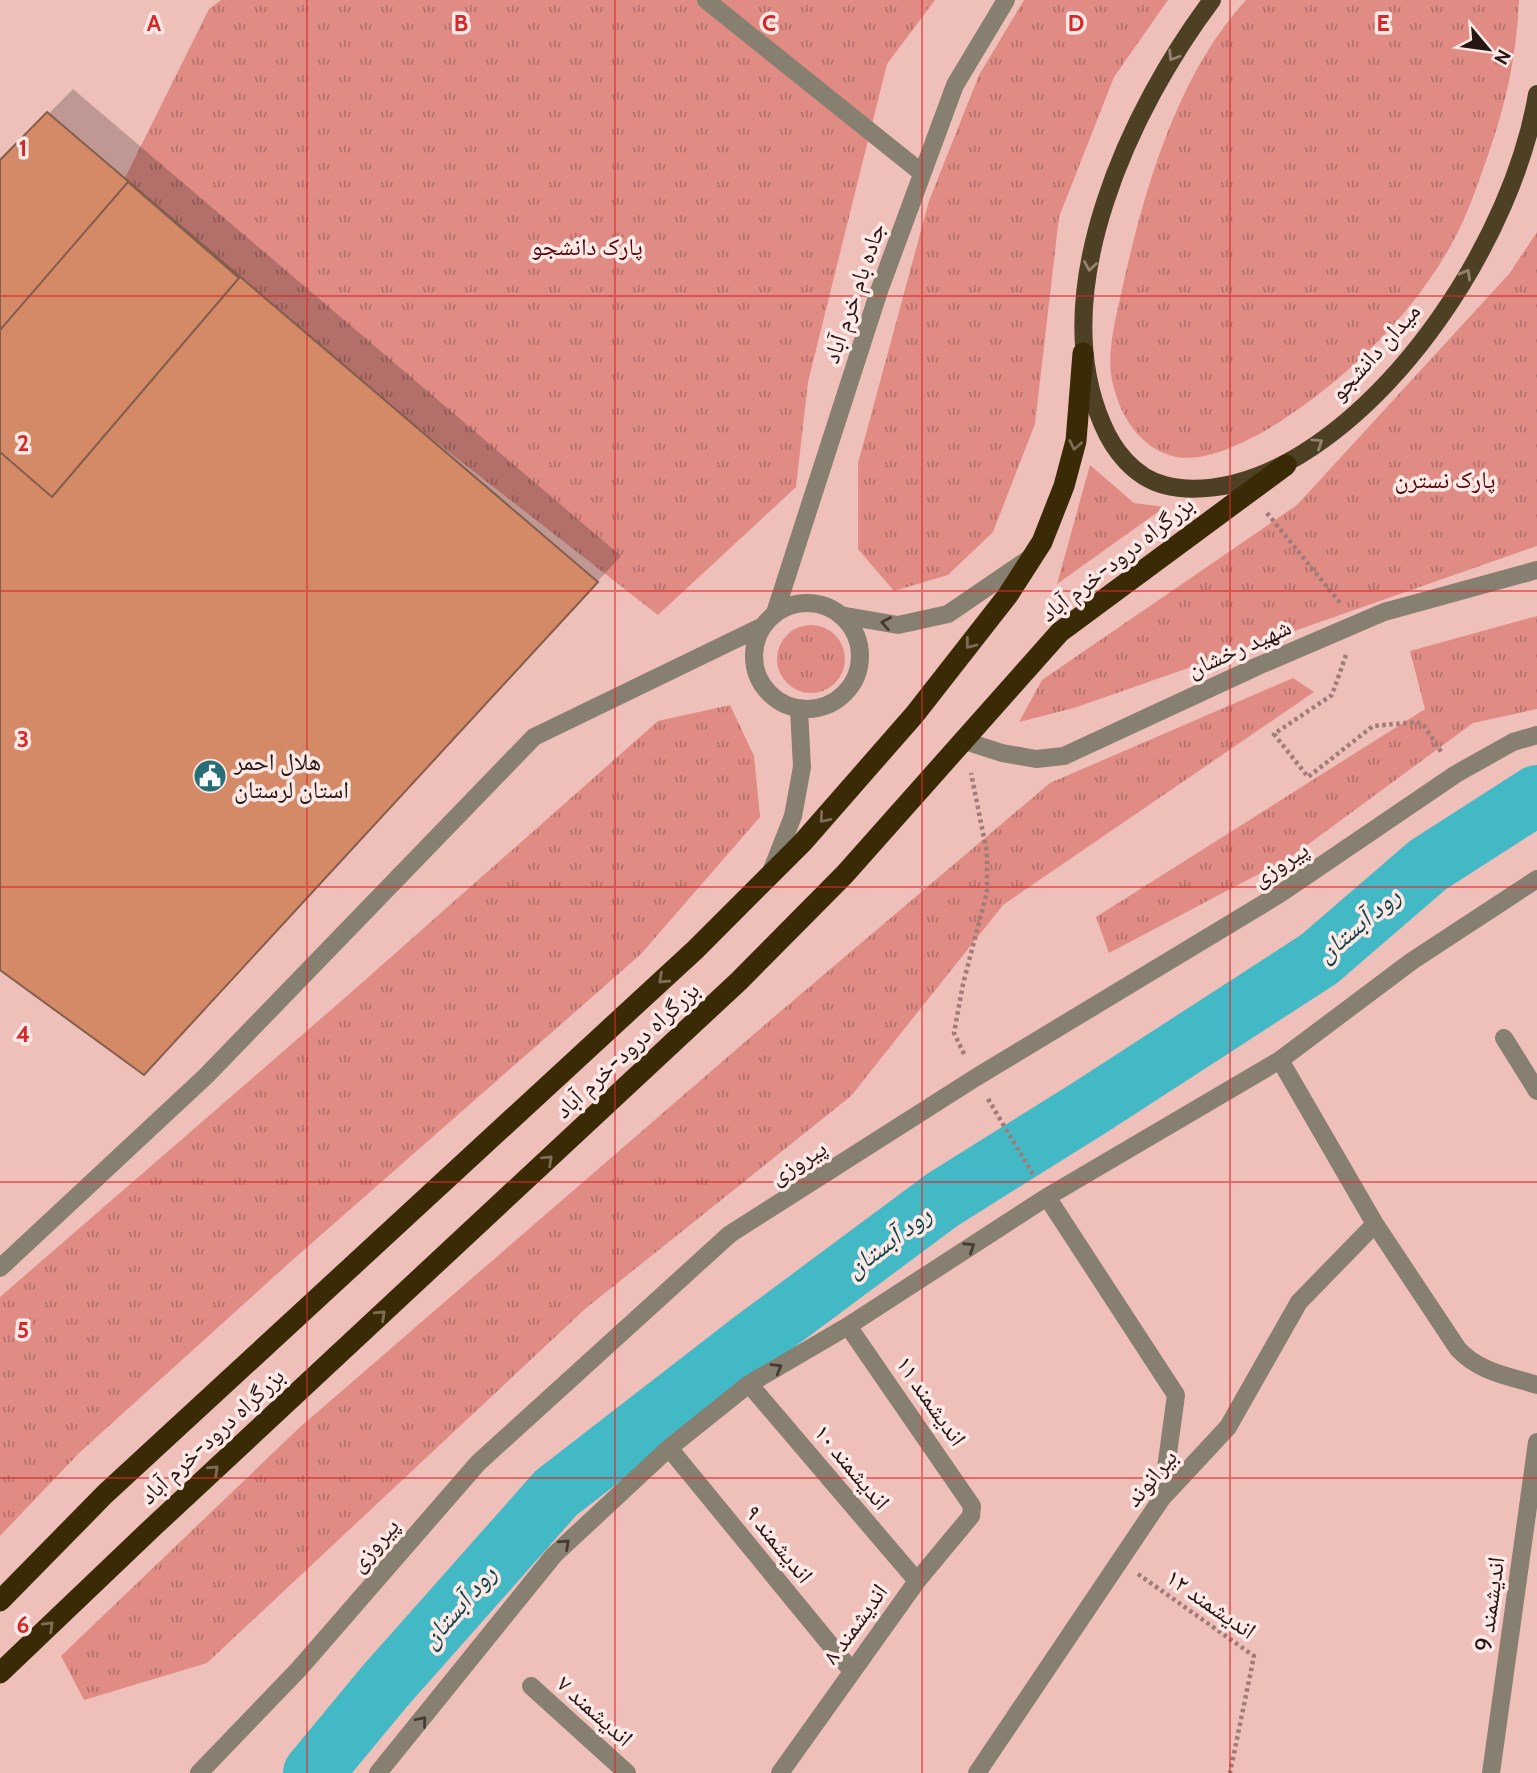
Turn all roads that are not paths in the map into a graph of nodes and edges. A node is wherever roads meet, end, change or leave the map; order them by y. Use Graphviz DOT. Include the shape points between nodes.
graph roads {
  1 [pos="706,0"];
  2 [pos="1006,0"];
  3 [pos="1212,0"];
  4 [pos="1537,94"];
  5 [pos="922,173"];
  6 [pos="1083,353"];
  7 [pos="1286,465"];
  8 [pos="1033,556"];
  9 [pos="1537,570"];
  10 [pos="840,615"];
  11 [pos="769,620"];
  12 [pos="799,709"];
  13 [pos="1537,735"];
  14 [pos="965,741"];
  15 [pos="769,876"];
  16 [pos="1537,880"];
  17 [pos="1504,1038"];
  18 [pos="1280,1060"];
  19 [pos="1537,1091"];
  20 [pos="1047,1198"];
  21 [pos="1375,1224"];
  22 [pos="0,1268"];
  23 [pos="848,1326"];
  24 [pos="749,1384"];
  25 [pos="1537,1385"];
  26 [pos="1537,1442"];
  27 [pos="669,1448"];
  28 [pos="1162,1498"];
  29 [pos="972,1506"];
  30 [pos="917,1581"];
  31 [pos="0,1601"];
  32 [pos="851,1670"];
  33 [pos="0,1673"];
  34 [pos="531,1686"];
  35 [pos="199,1773"];
  36 [pos="378,1773"];
  37 [pos="627,1773"];
  38 [pos="780,1773"];
  39 [pos="977,1773"];
  40 [pos="1491,1773"];
  1 -- 5 [label="street"];
  2 -- 5 [label="street, جاده بام خرم آباد" via="955,85"];
  3 -- 6 [label="main road, میدان دانشجو, one-way" via="1173,55 1139,116 1113,177 1095,238 1085,297"];
  7 -- 4 [label="main road, میدان دانشجو, one-way" via="1332,434 1377,394 1419,347 1490,231 1516,171"];
  5 -- 11 [label="street, جاده بام خرم آباد"];
  6 -- 7 [label="main road, میدان دانشجو" via="1092,400 1109,439 1132,468 1162,485 1199,489 1241,482"];
  6 -- 8 [label="highway, بزرگراه درود-خرم آباد, one-way" via="1076,441 1065,486"];
  7 -- 14 [label="highway, بزرگراه درود-خرم آباد" via="1060,632"];
  8 -- 10 [label="street, one-way" via="948,614 898,625"];
  8 -- 15 [label="highway, بزرگراه درود-خرم آباد, one-way" via="915,714"];
  9 -- 14 [label="street, شهید رخشان" via="1384,612 1064,756 1036,759"];
  10 -- 11 [label="street" via="809,603 792,606"];
  10 -- 12 [label="street" via="858,643 856,677 834,702"];
  11 -- 12 [label="street" via="755,643 758,678 782,704"];
  11 -- 22 [label="street" via="534,737 206,1076"];
  12 -- 15 [label="street" via="802,767 793,816"];
  13 -- 35 [label="street, پیروزی" via="1455,775 1278,895 975,1078 730,1234 478,1463 299,1669"];
  33 -- 14 [label="highway, بزرگراه درود-خرم آباد, one-way" via="739,981 845,874"];
  15 -- 31 [label="highway, بزرگراه درود-خرم آباد, one-way" via="695,950 106,1494"];
  16 -- 18 [label="street" via="1412,961"];
  17 -- 19 [label="street"];
  18 -- 20 [label="street"];
  18 -- 21 [label="street"];
  23 -- 20 [label="street, one-way"];
  20 -- 28 [label="street" via="1176,1395"];
  21 -- 25 [label="street" via="1468,1360 1485,1370"];
  21 -- 28 [label="street, بیرانوند" via="1299,1303 1228,1427"];
  24 -- 23 [label="street, one-way"];
  23 -- 29 [label="street, اندیشمند ۱۱"];
  24 -- 27 [label="street"];
  24 -- 30 [label="street, اندیشمند ۱۰"];
  26 -- 40 [label="street, اندیشمند 9"];
  27 -- 32 [label="street, اندیشمند ۹"];
  36 -- 27 [label="street, one-way" via="554,1555"];
  28 -- 39 [label="street, بیرانوند"];
  29 -- 30 [label="street, اندیشمند ۸" via="971,1516"];
  30 -- 32 [label="street, اندیشمند ۸"];
  32 -- 38 [label="street, اندیشمند ۸"];
  34 -- 37 [label="street, اندیشمند ۷"];
}
